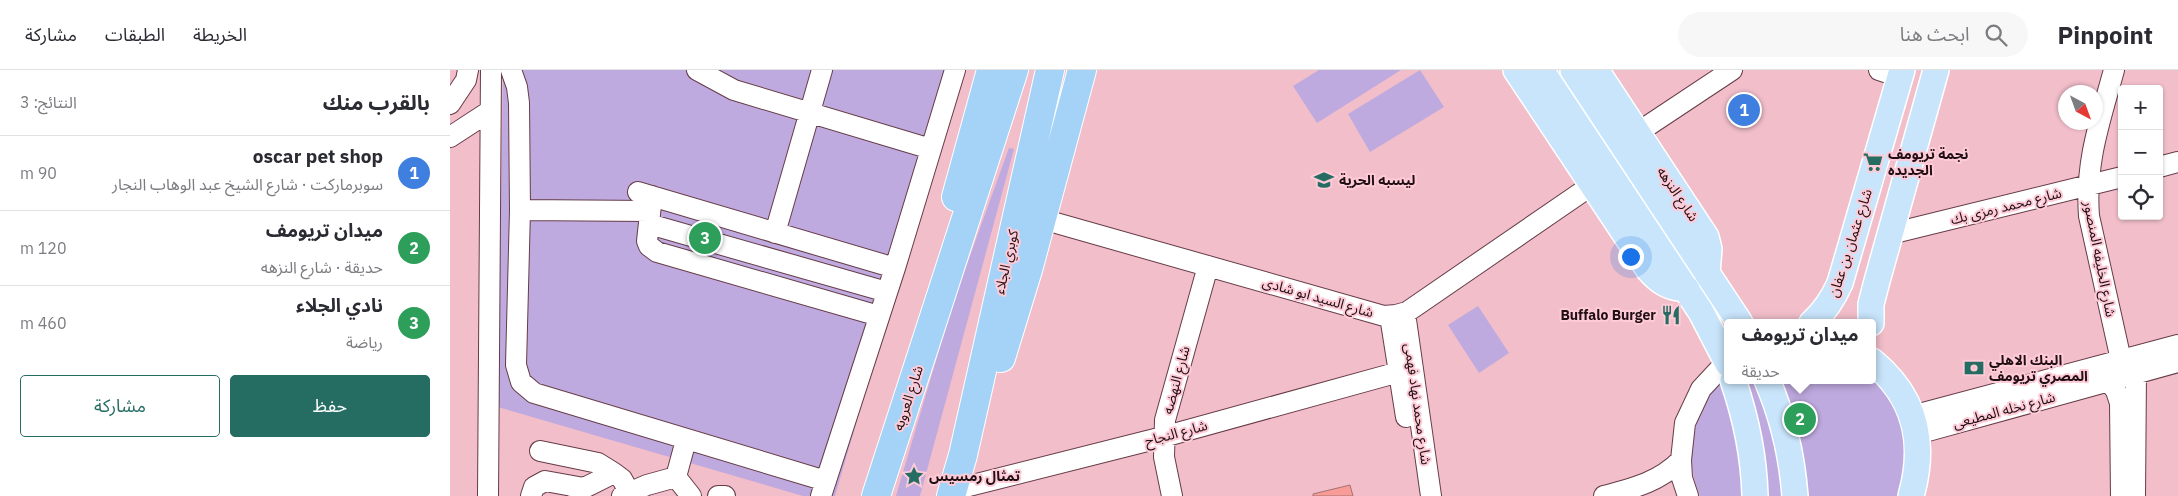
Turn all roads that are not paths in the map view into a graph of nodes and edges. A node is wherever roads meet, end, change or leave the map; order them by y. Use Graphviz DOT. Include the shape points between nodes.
graph roads {
  1 [pos="468,70"];
  2 [pos="492,70"];
  3 [pos="511,70"];
  4 [pos="697,70"];
  5 [pos="822,70"];
  6 [pos="954,70"];
  7 [pos="991,70"];
  8 [pos="1014,70"];
  9 [pos="1050,70"];
  10 [pos="1082,70"];
  11 [pos="1516,70"];
  12 [pos="1541,70"];
  13 [pos="1573,70"];
  14 [pos="1596,70"];
  15 [pos="1732,70"];
  16 [pos="1936,70"];
  17 [pos="2114,70"];
  18 [pos="1894,72"];
  19 [pos="450,104"];
  20 [pos="490,111"];
  21 [pos="810,112"];
  22 [pos="1637,132"];
  23 [pos="450,138"];
  24 [pos="931,149"];
  25 [pos="2178,162"];
  26 [pos="2163,166"];
  27 [pos="2118,178"];
  28 [pos="1592,186"];
  29 [pos="2088,186"];
  30 [pos="647,206"];
  31 [pos="520,210"];
  32 [pos="1042,219"];
  33 [pos="775,233"];
  34 [pos="1889,240"];
  35 [pos="1208,266"];
  36 [pos="894,268"];
  37 [pos="1707,273"];
  38 [pos="1840,283"];
  39 [pos="1687,289"];
  40 [pos="887,292"];
  41 [pos="941,300"];
  42 [pos="1397,314"];
  43 [pos="879,316"];
  44 [pos="1737,319"];
  45 [pos="1815,319"];
  46 [pos="1871,319"];
  47 [pos="2178,345"];
  48 [pos="1876,350"];
  49 [pos="1724,357"];
  50 [pos="2121,360"];
  51 [pos="2178,362"];
  52 [pos="1879,367"];
  53 [pos="1399,372"];
  54 [pos="1724,372"];
  55 [pos="2136,374"];
  56 [pos="2109,381"];
  57 [pos="1734,384"];
  58 [pos="1770,384"];
  59 [pos="1915,425"];
  60 [pos="1163,437"];
  61 [pos="686,440"];
  62 [pos="540,451"];
  63 [pos="963,455"];
  64 [pos="1681,460"];
  65 [pos="614,473"];
  66 [pos="676,477"];
  67 [pos="554,489"];
  68 [pos="824,489"];
  69 [pos="581,492"];
  70 [pos="635,492"];
  71 [pos="952,493"];
  72 [pos="488,496"];
  73 [pos="532,496"];
  74 [pos="691,496"];
  75 [pos="718,496"];
  76 [pos="725,496"];
  77 [pos="876,496"];
  78 [pos="1172,496"];
  79 [pos="1419,496"];
  80 [pos="1431,496"];
  81 [pos="1604,496"];
  82 [pos="1688,496"];
  83 [pos="1755,496"];
  84 [pos="1795,496"];
  85 [pos="1911,496"];
  86 [pos="2121,496"];
  87 [pos="2135,496"];
  1 -- 19 [label="street" via="466,80"];
  2 -- 20 [label="street"];
  3 -- 31 [label="street" via="519,103"];
  4 -- 21 [label="street" via="734,90"];
  5 -- 21 [label="street"];
  6 -- 24 [label="street"];
  7 -- 41 [label="highway" via="942,257"];
  8 -- 41 [label="highway"];
  9 -- 63 [label="highway, كوبري الجلاء"];
  10 -- 32 [label="highway"];
  11 -- 28 [label="main road"];
  12 -- 39 [label="main road"];
  13 -- 37 [label="main road"];
  14 -- 22 [label="main road, شارع النزهه"];
  15 -- 22 [label="street"];
  16 -- 34 [label="main road"];
  17 -- 29 [label="street, شارع الخليفه المنصور" via="2091,150"];
  18 -- 38 [label="main road, شارع عثمان بن عفان"];
  20 -- 23 [label="street"];
  20 -- 72 [label="street"];
  21 -- 24 [label="street"];
  21 -- 33 [label="street"];
  22 -- 37 [label="main road, شارع النزهه" via="1706,237 1710,261"];
  24 -- 36 [label="street"];
  25 -- 26 [label="street"];
  27 -- 29 [label="street, شارع محمد رمزى بك"];
  28 -- 39 [label="main road" via="1656,278 1665,284"];
  28 -- 42 [label="street"];
  29 -- 34 [label="street, شارع محمد رمزى بك"];
  29 -- 50 [label="street, شارع الخليفه المنصور" via="2089,216"];
  30 -- 31 [label="street"];
  30 -- 33 [label="street"];
  30 -- 40 [label="street"];
  30 -- 43 [label="street" via="647,242 657,252"];
  31 -- 61 [label="street" via="516,365 521,382 534,393"];
  32 -- 35 [label="street, شارع السيد ابو شادى"];
  32 -- 63 [label="highway" via="995,375"];
  33 -- 36 [label="street"];
  34 -- 38 [label="main road" via="1876,253 1860,289 1848,291"];
  34 -- 46 [label="main road" via="1871,304"];
  35 -- 42 [label="street, شارع السيد ابو شادى" via="1384,316"];
  35 -- 60 [label="street, شارع النهضه" via="1169,402"];
  36 -- 40 [label="street"];
  37 -- 44 [label="main road"];
  38 -- 45 [label="main road, شارع عثمان بن عفان" via="1832,300"];
  39 -- 49 [label="main road"];
  40 -- 43 [label="street"];
  41 -- 77 [label="highway, شارع العروبه"];
  42 -- 53 [label="street, شارع محمد نهاد فهمى"];
  42 -- 80 [label="street, شارع محمد نهاد فهمى"];
  43 -- 68 [label="street"];
  47 -- 50 [label="street, شارع نخله المطيعى"];
  48 -- 52 [label="main road"];
  50 -- 59 [label="street, شارع نخله المطيعى"];
  51 -- 55 [label="street, شارع نخله المطيعى"];
  52 -- 59 [label="main road" via="1901,393"];
  53 -- 60 [label="street, شارع النجاح"];
  53 -- 79 [label="street, شارع محمد نهاد فهمى"];
  54 -- 64 [label="street" via="1701,389 1685,423"];
  55 -- 56 [label="street, شارع نخله المطيعى"];
  55 -- 87 [label="street"];
  56 -- 59 [label="street, شارع نخله المطيعى"];
  56 -- 86 [label="street" via="2120,403"];
  57 -- 83 [label="main road" via="1743,410"];
  58 -- 84 [label="main road" via="1792,462"];
  59 -- 85 [label="main road" via="1918,462"];
  60 -- 71 [label="street, شارع النجاح"];
  60 -- 78 [label="street, شارع النهضه"];
  61 -- 66 [label="street"];
  61 -- 68 [label="street"];
  62 -- 65 [label="street" via="598,463"];
  63 -- 71 [label="highway"];
  64 -- 81 [label="street" via="1653,481"];
  64 -- 82 [label="street"];
  65 -- 69 [label="street"];
  65 -- 70 [label="street"];
  66 -- 70 [label="street"];
  66 -- 74 [label="street"];
  67 -- 69 [label="street"];
  67 -- 73 [label="street" via="545,481 534,487"];
  75 -- 76 [label="street"];
}
